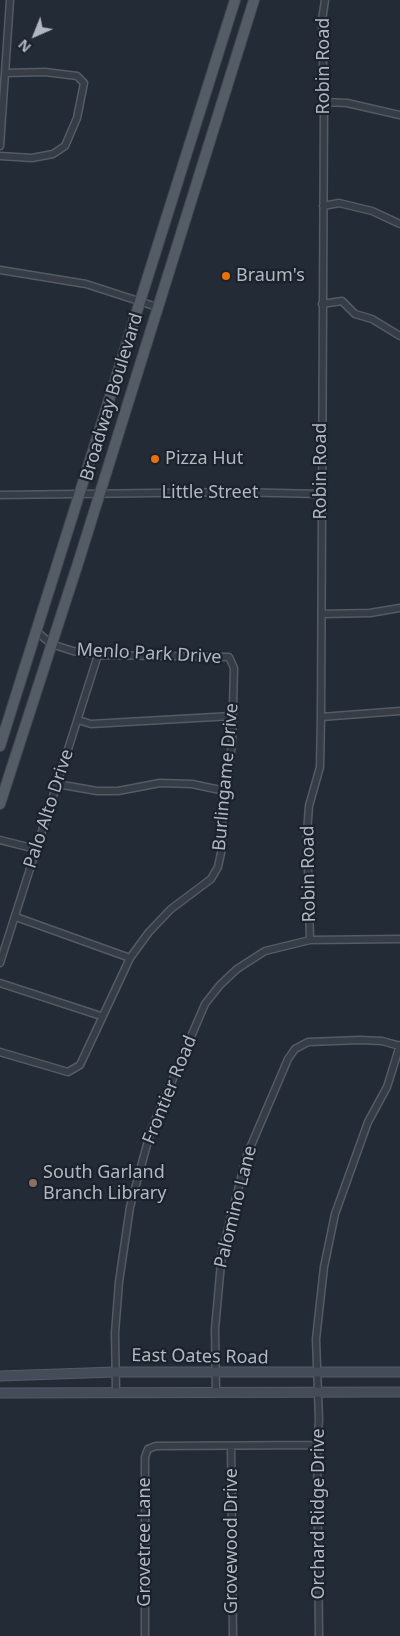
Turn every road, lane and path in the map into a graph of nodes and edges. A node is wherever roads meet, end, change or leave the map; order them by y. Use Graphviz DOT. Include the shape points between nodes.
graph roads {
  1 [pos="10,0"];
  2 [pos="235,0"];
  3 [pos="254,0"];
  4 [pos="325,0"];
  5 [pos="5,73"];
  6 [pos="204,99"];
  7 [pos="324,102"];
  8 [pos="221,105"];
  9 [pos="400,116"];
  10 [pos="0,146"];
  11 [pos="0,156"];
  12 [pos="323,206"];
  13 [pos="400,224"];
  14 [pos="0,270"];
  15 [pos="140,301"];
  16 [pos="322,304"];
  17 [pos="157,307"];
  18 [pos="400,336"];
  19 [pos="321,494"];
  20 [pos="0,495"];
  21 [pos="79,495"];
  22 [pos="99,495"];
  23 [pos="400,608"];
  24 [pos="322,614"];
  25 [pos="35,630"];
  26 [pos="51,644"];
  27 [pos="98,655"];
  28 [pos="234,668"];
  29 [pos="400,711"];
  30 [pos="232,716"];
  31 [pos="321,717"];
  32 [pos="78,720"];
  33 [pos="0,746"];
  34 [pos="57,784"];
  35 [pos="225,791"];
  36 [pos="0,804"];
  37 [pos="0,840"];
  38 [pos="36,849"];
  39 [pos="16,917"];
  40 [pos="400,939"];
  41 [pos="310,940"];
  42 [pos="130,958"];
  43 [pos="0,964"];
  44 [pos="0,983"];
  45 [pos="101,1016"];
  46 [pos="400,1046"];
  47 [pos="0,1052"];
  48 [pos="115,1372"];
  49 [pos="400,1372"];
  50 [pos="216,1373"];
  51 [pos="316,1374"];
  52 [pos="0,1376"];
  53 [pos="116,1391"];
  54 [pos="216,1392"];
  55 [pos="318,1392"];
  56 [pos="400,1392"];
  57 [pos="0,1393"];
  58 [pos="317,1445"];
  59 [pos="231,1446"];
  60 [pos="145,1636"];
  61 [pos="233,1636"];
  62 [pos="319,1636"];
  1 -- 5 [label="street"];
  2 -- 6 [label="main road, Broadway Boulevard"];
  3 -- 8 [label="main road, Broadway Boulevard"];
  4 -- 7 [label="street, Robin Road" via="322,20"];
  5 -- 10 [label="street"];
  5 -- 11 [label="street" via="45,72 77,76 84,83 77,118 65,146 52,154 32,158"];
  6 -- 8 [label="main road"];
  6 -- 15 [label="main road, Broadway Boulevard"];
  7 -- 9 [label="street" via="348,103"];
  7 -- 12 [label="street, Robin Road"];
  8 -- 17 [label="main road, Broadway Boulevard"];
  12 -- 13 [label="street" via="339,203 372,211"];
  12 -- 16 [label="street, Robin Road"];
  14 -- 15 [label="street" via="86,284"];
  15 -- 17 [label="street"];
  15 -- 21 [label="main road, Broadway Boulevard"];
  16 -- 18 [label="street" via="342,301 355,314 372,319"];
  16 -- 19 [label="street, Robin Road"];
  17 -- 22 [label="main road, Broadway Boulevard"];
  19 -- 22 [label="street, Little Street"];
  19 -- 24 [label="street, Robin Road"];
  20 -- 21 [label="street, Little Street"];
  21 -- 22 [label="street, Little Street"];
  21 -- 25 [label="main road, Broadway Boulevard"];
  22 -- 26 [label="main road, Broadway Boulevard"];
  23 -- 24 [label="street" via="370,613"];
  24 -- 31 [label="street, Robin Road"];
  25 -- 26 [label="street, Menlo Park Drive"];
  25 -- 33 [label="main road, Broadway Boulevard"];
  26 -- 27 [label="street, Menlo Park Drive"];
  26 -- 36 [label="main road, Broadway Boulevard"];
  27 -- 28 [label="street, Menlo Park Drive" via="229,658"];
  27 -- 32 [label="street, Palo Alto Drive"];
  28 -- 30 [label="street, Burlingame Drive"];
  29 -- 31 [label="street"];
  30 -- 32 [label="street" via="91,724"];
  30 -- 35 [label="street, Burlingame Drive" via="232,744"];
  31 -- 41 [label="street, Robin Road" via="320,767 308,806"];
  32 -- 34 [label="street, Palo Alto Drive"];
  34 -- 35 [label="street" via="118,791 160,783 192,784"];
  34 -- 38 [label="street, Palo Alto Drive"];
  35 -- 42 [label="street, Burlingame Drive" via="222,848 214,873 149,932"];
  37 -- 38 [label="street"];
  38 -- 39 [label="street, Palo Alto Drive"];
  39 -- 42 [label="street"];
  39 -- 43 [label="street, Palo Alto Drive"];
  40 -- 41 [label="street, Frontier Road"];
  41 -- 48 [label="street, Frontier Road" via="265,951 237,969 205,1004 184,1049 152,1130 130,1207 119,1282"];
  42 -- 45 [label="street, Burlingame Drive"];
  44 -- 45 [label="street"];
  45 -- 47 [label="street, Burlingame Drive" via="80,1065 68,1072"];
  46 -- 50 [label="street, Palomino Lane" via="368,1041 308,1042 288,1059 246,1155 222,1252 215,1320"];
  46 -- 51 [label="street, Orchard Ridge Drive" via="387,1087 368,1122 335,1214 324,1267 316,1339"];
  48 -- 50 [label="main road, East Oates Road"];
  48 -- 52 [label="main road, East Oates Road"];
  48 -- 53 [label="street, Frontier Road"];
  49 -- 51 [label="main road, East Oates Road"];
  50 -- 51 [label="main road, East Oates Road"];
  50 -- 54 [label="street, Palomino Lane"];
  51 -- 55 [label="street, Orchard Ridge Drive"];
  53 -- 54 [label="main road, East Oates Road"];
  53 -- 57 [label="main road, East Oates Road"];
  54 -- 55 [label="main road, East Oates Road"];
  55 -- 56 [label="main road, East Oates Road"];
  55 -- 58 [label="street, Orchard Ridge Drive"];
  58 -- 59 [label="street"];
  58 -- 62 [label="street, Orchard Ridge Drive"];
  59 -- 60 [label="street, Grovetree Lane" via="156,1446 148,1449 145,1457"];
  59 -- 61 [label="street, Grovewood Drive"];
}
